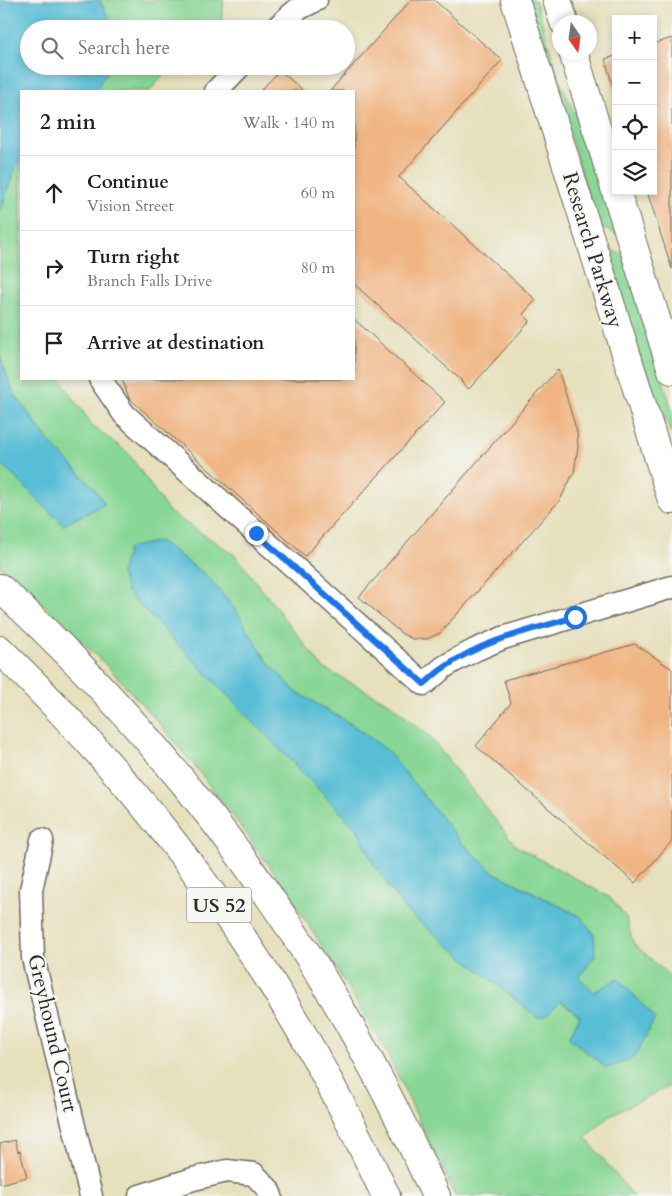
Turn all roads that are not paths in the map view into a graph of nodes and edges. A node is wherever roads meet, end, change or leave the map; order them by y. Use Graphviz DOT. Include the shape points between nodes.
graph roads {
  1 [pos="316,0"];
  2 [pos="514,0"];
  3 [pos="557,0"];
  4 [pos="562,15"];
  5 [pos="285,20"];
  6 [pos="576,60"];
  7 [pos="231,75"];
  8 [pos="217,90"];
  9 [pos="612,178"];
  10 [pos="617,195"];
  11 [pos="672,370"];
  12 [pos="101,380"];
  13 [pos="672,500"];
  14 [pos="672,587"];
  15 [pos="0,588"];
  16 [pos="0,650"];
  17 [pos="42,840"];
  18 [pos="91,1196"];
  19 [pos="140,1196"];
  20 [pos="271,1196"];
  21 [pos="386,1196"];
  22 [pos="436,1196"];
  1 -- 5 [label="street" via="298,8"];
  2 -- 13 [label="main road, Research Parkway"];
  3 -- 4 [label="main road"];
  6 -- 9 [label="main road, Research Parkway"];
  7 -- 8 [label="street"];
  10 -- 11 [label="main road, Research Parkway"];
  12 -- 14 [label="street" via="124,414 424,684 474,650 503,638"];
  15 -- 22 [label="main road, US 52" via="84,669 132,721 179,776 259,882 342,1012"];
  16 -- 21 [label="main road, US 52" via="109,764 227,915 303,1034"];
  17 -- 18 [label="street, Greyhound Court" via="31,890 33,958"];
  19 -- 20 [label="street" via="227,1171 254,1174"];
}
